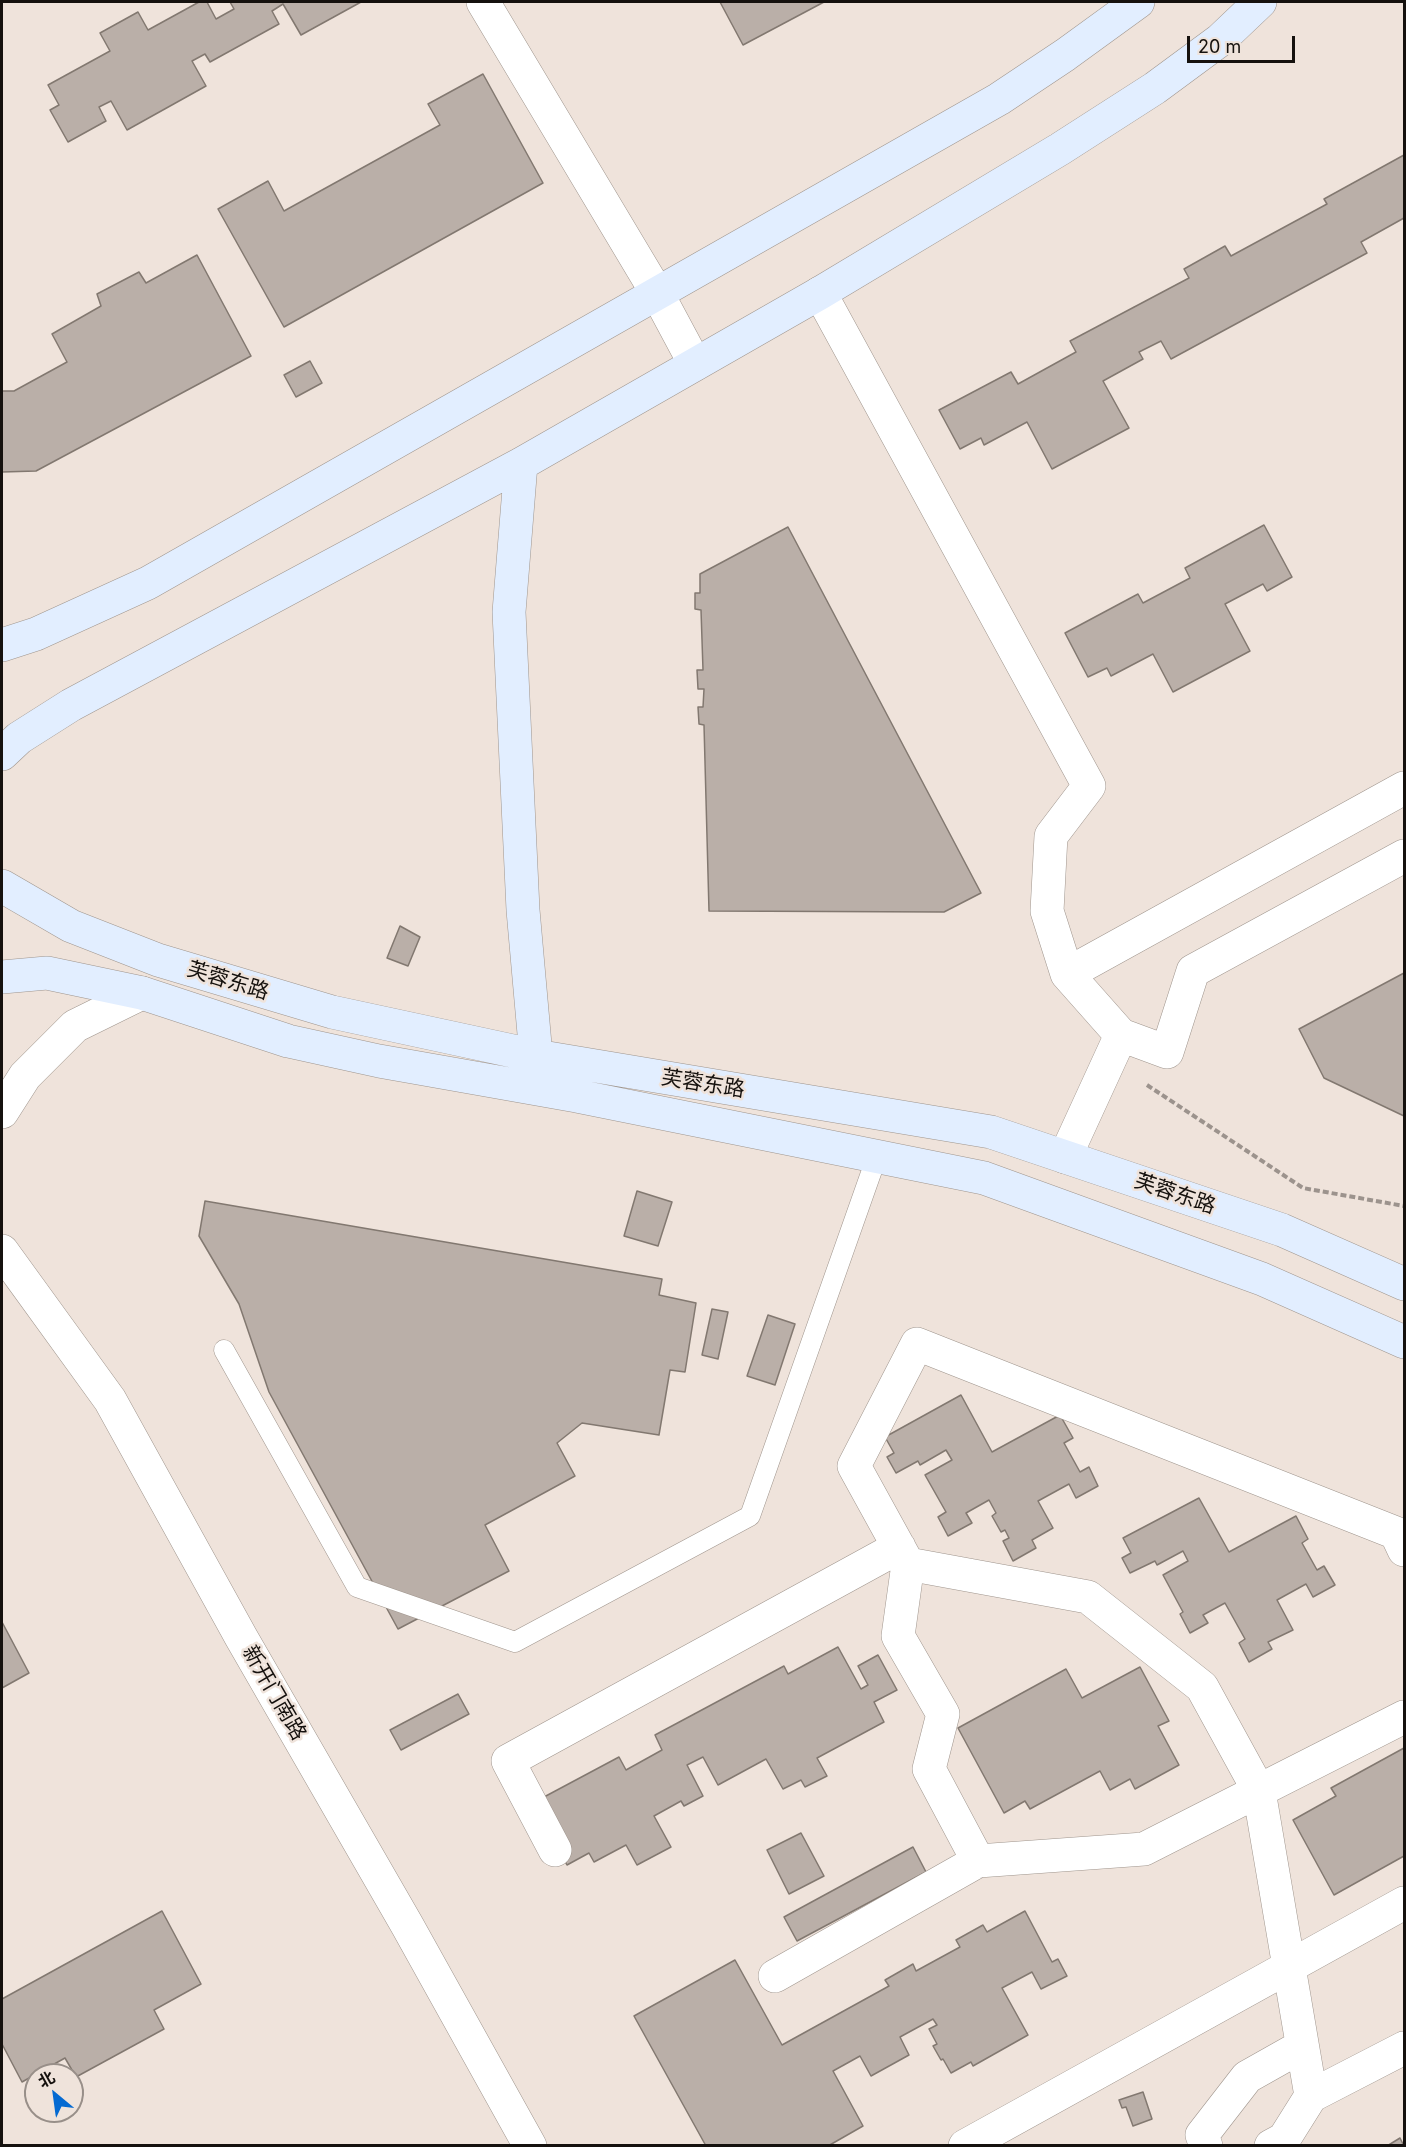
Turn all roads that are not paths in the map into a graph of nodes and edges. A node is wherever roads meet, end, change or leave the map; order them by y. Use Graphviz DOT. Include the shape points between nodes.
graph roads {
  1 [pos="483,2"];
  2 [pos="1115,2"];
  3 [pos="1138,2"];
  4 [pos="1260,2"];
  5 [pos="1065,56"];
  6 [pos="657,292"];
  7 [pos="820,293"];
  8 [pos="695,364"];
  9 [pos="521,464"];
  10 [pos="2,645"];
  11 [pos="2,754"];
  12 [pos="1404,788"];
  13 [pos="1404,856"];
  14 [pos="2,886"];
  15 [pos="1067,974"];
  16 [pos="2,977"];
  17 [pos="142,993"];
  18 [pos="1115,1047"];
  19 [pos="536,1056"];
  20 [pos="2,1112"];
  21 [pos="877,1156"];
  22 [pos="1065,1157"];
  23 [pos="2,1251"];
  24 [pos="1404,1284"];
  25 [pos="1404,1342"];
  26 [pos="224,1350"];
  27 [pos="1404,1550"];
  28 [pos="904,1556"];
  29 [pos="1404,1716"];
  30 [pos="1259,1791"];
  31 [pos="555,1850"];
  32 [pos="978,1862"];
  33 [pos="1404,1904"];
  34 [pos="1289,1968"];
  35 [pos="775,1976"];
  36 [pos="1302,2046"];
  37 [pos="1404,2048"];
  38 [pos="1311,2096"];
  39 [pos="530,2145"];
  40 [pos="965,2145"];
  41 [pos="1206,2145"];
  42 [pos="1271,2145"];
  1 -- 6 [label="street"];
  2 -- 5 [label="main road"];
  3 -- 5 [label="main road"];
  4 -- 7 [label="main road" via="1220,40 1155,88 1060,150"];
  5 -- 6 [label="main road" via="999,99"];
  6 -- 8 [label="street"];
  6 -- 10 [label="main road" via="148,583 36,634"];
  7 -- 8 [label="main road"];
  7 -- 15 [label="street" via="1089,786 1052,836 1047,911"];
  8 -- 9 [label="main road"];
  9 -- 11 [label="main road" via="71,705 19,738"];
  9 -- 19 [label="main road" via="509,612 523,910"];
  12 -- 15 [label="street"];
  13 -- 18 [label="street" via="1193,971 1167,1052"];
  14 -- 19 [label="main road, 芙蓉东路" via="71,926 158,960 332,1012"];
  15 -- 18 [label="street"];
  16 -- 17 [label="main road, 芙蓉东路" via="47,973"];
  17 -- 20 [label="street" via="75,1026 25,1076"];
  17 -- 21 [label="main road, 芙蓉东路" via="288,1041"];
  18 -- 22 [label="street"];
  19 -- 22 [label="main road, 芙蓉东路" via="991,1132"];
  21 -- 25 [label="main road, 芙蓉东路" via="984,1178 1262,1279"];
  21 -- 26 [label="lane" via="750,1516 515,1642 357,1587"];
  22 -- 24 [label="main road, 芙蓉东路" via="1282,1230"];
  23 -- 39 [label="street, 新开门南路" via="110,1400"];
  27 -- 28 [label="street" via="1395,1533 917,1344 854,1466"];
  28 -- 30 [label="street" via="1088,1597 1202,1687"];
  28 -- 31 [label="street" via="508,1761"];
  28 -- 32 [label="street" via="898,1636 943,1714 929,1769"];
  29 -- 30 [label="street"];
  30 -- 32 [label="street" via="1144,1849"];
  30 -- 34 [label="street"];
  32 -- 35 [label="street"];
  33 -- 34 [label="street"];
  34 -- 36 [label="street"];
  34 -- 40 [label="street"];
  36 -- 38 [label="street"];
  36 -- 41 [label="street" via="1247,2077 1202,2135"];
  37 -- 38 [label="street"];
  38 -- 42 [label="street" via="1284,2139"];
}
